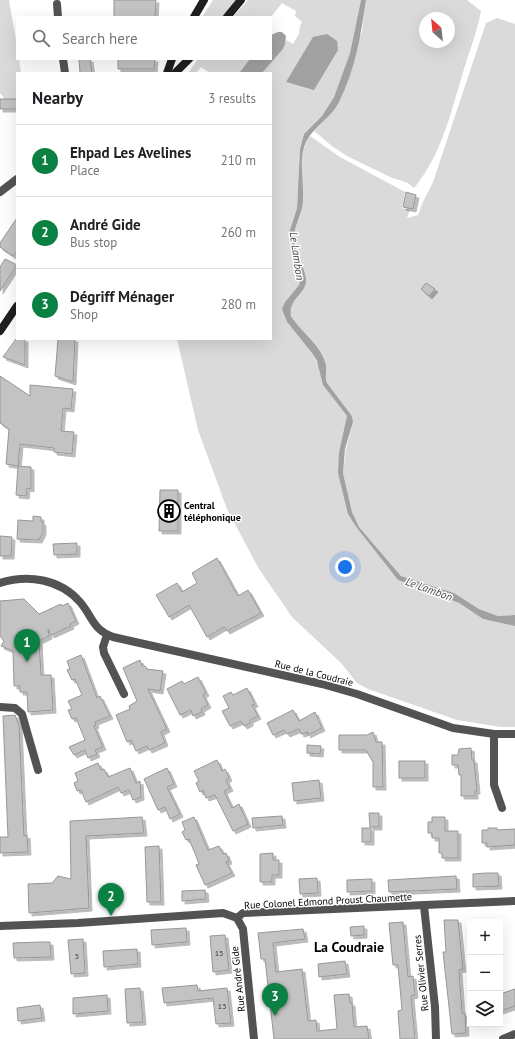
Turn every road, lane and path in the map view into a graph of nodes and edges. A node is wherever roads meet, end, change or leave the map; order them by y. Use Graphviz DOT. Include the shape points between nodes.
graph roads {
  1 [pos="204,0"];
  2 [pos="241,0"];
  3 [pos="56,4"];
  4 [pos="58,16"];
  5 [pos="195,16"];
  6 [pos="228,16"];
  7 [pos="63,60"];
  8 [pos="172,60"];
  9 [pos="188,60"];
  10 [pos="65,72"];
  11 [pos="167,72"];
  12 [pos="176,72"];
  13 [pos="16,180"];
  14 [pos="0,192"];
  15 [pos="16,308"];
  16 [pos="0,332"];
  17 [pos="0,583"];
  18 [pos="107,635"];
  19 [pos="124,694"];
  20 [pos="0,707"];
  21 [pos="494,734"];
  22 [pos="515,734"];
  23 [pos="38,770"];
  24 [pos="502,808"];
  25 [pos="515,901"];
  26 [pos="424,906"];
  27 [pos="237,918"];
  28 [pos="0,926"];
  29 [pos="515,1034"];
  30 [pos="254,1039"];
  31 [pos="436,1039"];
  32 [pos="503,1039"];
  1 -- 5 [label="main road"];
  2 -- 6 [label="main road"];
  3 -- 4 [label="street"];
  7 -- 10 [label="street"];
  8 -- 11 [label="main road"];
  9 -- 12 [label="main road"];
  13 -- 14 [label="street"];
  15 -- 16 [label="main road"];
  17 -- 18 [label="street, Rue de la Coudraie" via="39,579 57,585 76,597 92,622"];
  18 -- 19 [label="street" via="104,653"];
  18 -- 21 [label="street, Rue de la Coudraie" via="322,684 453,728"];
  20 -- 23 [label="street" via="15,708 22,714"];
  21 -- 22 [label="street, Rue de la Coudraie"];
  21 -- 24 [label="street" via="494,785"];
  25 -- 26 [label="street, Rue Colonel Edmond Proust Chaumette"];
  26 -- 27 [label="street, Rue Colonel Edmond Proust Chaumette" via="243,913"];
  26 -- 31 [label="street, Rue Olivier Serres"];
  27 -- 28 [label="street, Rue Colonel Edmond Proust Chaumette" via="223,914"];
  27 -- 30 [label="street, Rue André Gide" via="243,929"];
  29 -- 32 [label="street"];
}
